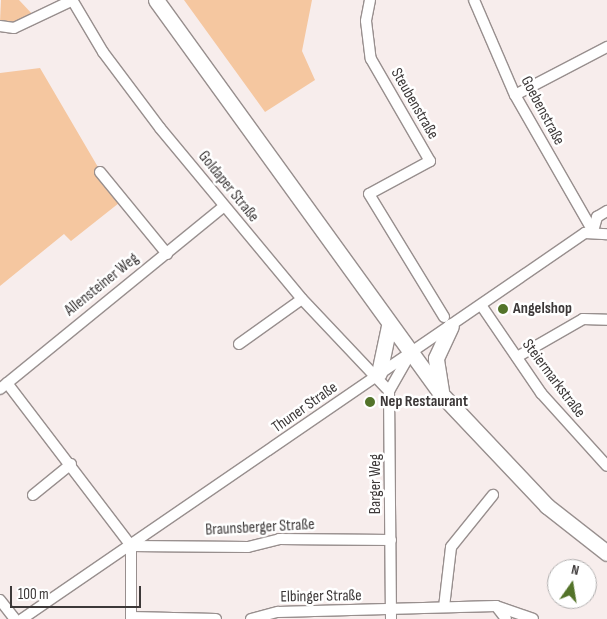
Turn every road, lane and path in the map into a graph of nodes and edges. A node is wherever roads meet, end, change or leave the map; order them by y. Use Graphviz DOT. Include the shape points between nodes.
graph roads {
  1 [pos="156,0"];
  2 [pos="370,0"];
  3 [pos="474,0"];
  4 [pos="74,1"];
  5 [pos="0,26"];
  6 [pos="607,47"];
  7 [pos="515,95"];
  8 [pos="100,172"];
  9 [pos="224,206"];
  10 [pos="607,211"];
  11 [pos="593,231"];
  12 [pos="607,234"];
  13 [pos="167,254"];
  14 [pos="302,300"];
  15 [pos="480,305"];
  16 [pos="607,320"];
  17 [pos="447,321"];
  18 [pos="389,326"];
  19 [pos="239,344"];
  20 [pos="410,355"];
  21 [pos="517,357"];
  22 [pos="377,375"];
  23 [pos="4,386"];
  24 [pos="389,391"];
  25 [pos="442,395"];
  26 [pos="71,464"];
  27 [pos="607,466"];
  28 [pos="33,495"];
  29 [pos="492,495"];
  30 [pos="391,540"];
  31 [pos="131,546"];
  32 [pos="607,553"];
  33 [pos="0,600"];
  34 [pos="496,606"];
  35 [pos="444,607"];
  36 [pos="391,608"];
  37 [pos="131,618"];
  38 [pos="15,619"];
  39 [pos="22,619"];
  40 [pos="216,619"];
  41 [pos="251,619"];
  42 [pos="391,619"];
  43 [pos="506,619"];
  44 [pos="533,619"];
  1 -- 18 [label="main road"];
  2 -- 17 [label="street, Steubenstraße" via="366,21 371,59 430,161 369,194"];
  3 -- 7 [label="street, Goebenstraße"];
  4 -- 5 [label="street" via="14,28"];
  4 -- 9 [label="street, Goldaper Straße" via="103,52"];
  6 -- 7 [label="street"];
  7 -- 11 [label="street, Goebenstraße"];
  8 -- 13 [label="street"];
  9 -- 13 [label="street, Allensteiner Weg"];
  9 -- 14 [label="street, Goldaper Straße"];
  10 -- 11 [label="street" via="597,217"];
  11 -- 12 [label="street"];
  11 -- 15 [label="street, Thuner Straße"];
  13 -- 23 [label="street, Allensteiner Weg"];
  14 -- 19 [label="street"];
  14 -- 22 [label="street, Goldaper Straße"];
  15 -- 17 [label="street, Thuner Straße"];
  15 -- 21 [label="street, Steiermarkstraße"];
  16 -- 21 [label="street" via="583,320"];
  17 -- 20 [label="street, Thuner Straße"];
  17 -- 25 [label="main road" via="436,358"];
  18 -- 20 [label="main road"];
  18 -- 22 [label="main road"];
  20 -- 22 [label="street, Thuner Straße"];
  20 -- 24 [label="street"];
  20 -- 25 [label="main road"];
  21 -- 27 [label="street, Steiermarkstraße" via="547,400"];
  22 -- 24 [label="street, Goldaper Straße"];
  22 -- 31 [label="street, Thuner Straße"];
  23 -- 26 [label="street"];
  24 -- 30 [label="street, Barger Weg"];
  25 -- 32 [label="main road" via="547,506"];
  26 -- 28 [label="street"];
  26 -- 31 [label="street"];
  29 -- 35 [label="street" via="452,547"];
  30 -- 31 [label="street, Braunsberger Straße" via="279,539 248,547"];
  30 -- 36 [label="street, Barger Weg"];
  31 -- 37 [label="street"];
  31 -- 39 [label="street, Thuner Straße"];
  33 -- 38 [label="street"];
  34 -- 35 [label="street, Elbinger Straße"];
  34 -- 43 [label="street"];
  34 -- 44 [label="street"];
  35 -- 36 [label="street, Elbinger Straße"];
  36 -- 41 [label="street, Elbinger Straße" via="278,612"];
  36 -- 42 [label="street, Barger Weg"];
  37 -- 40 [label="street"];
}
